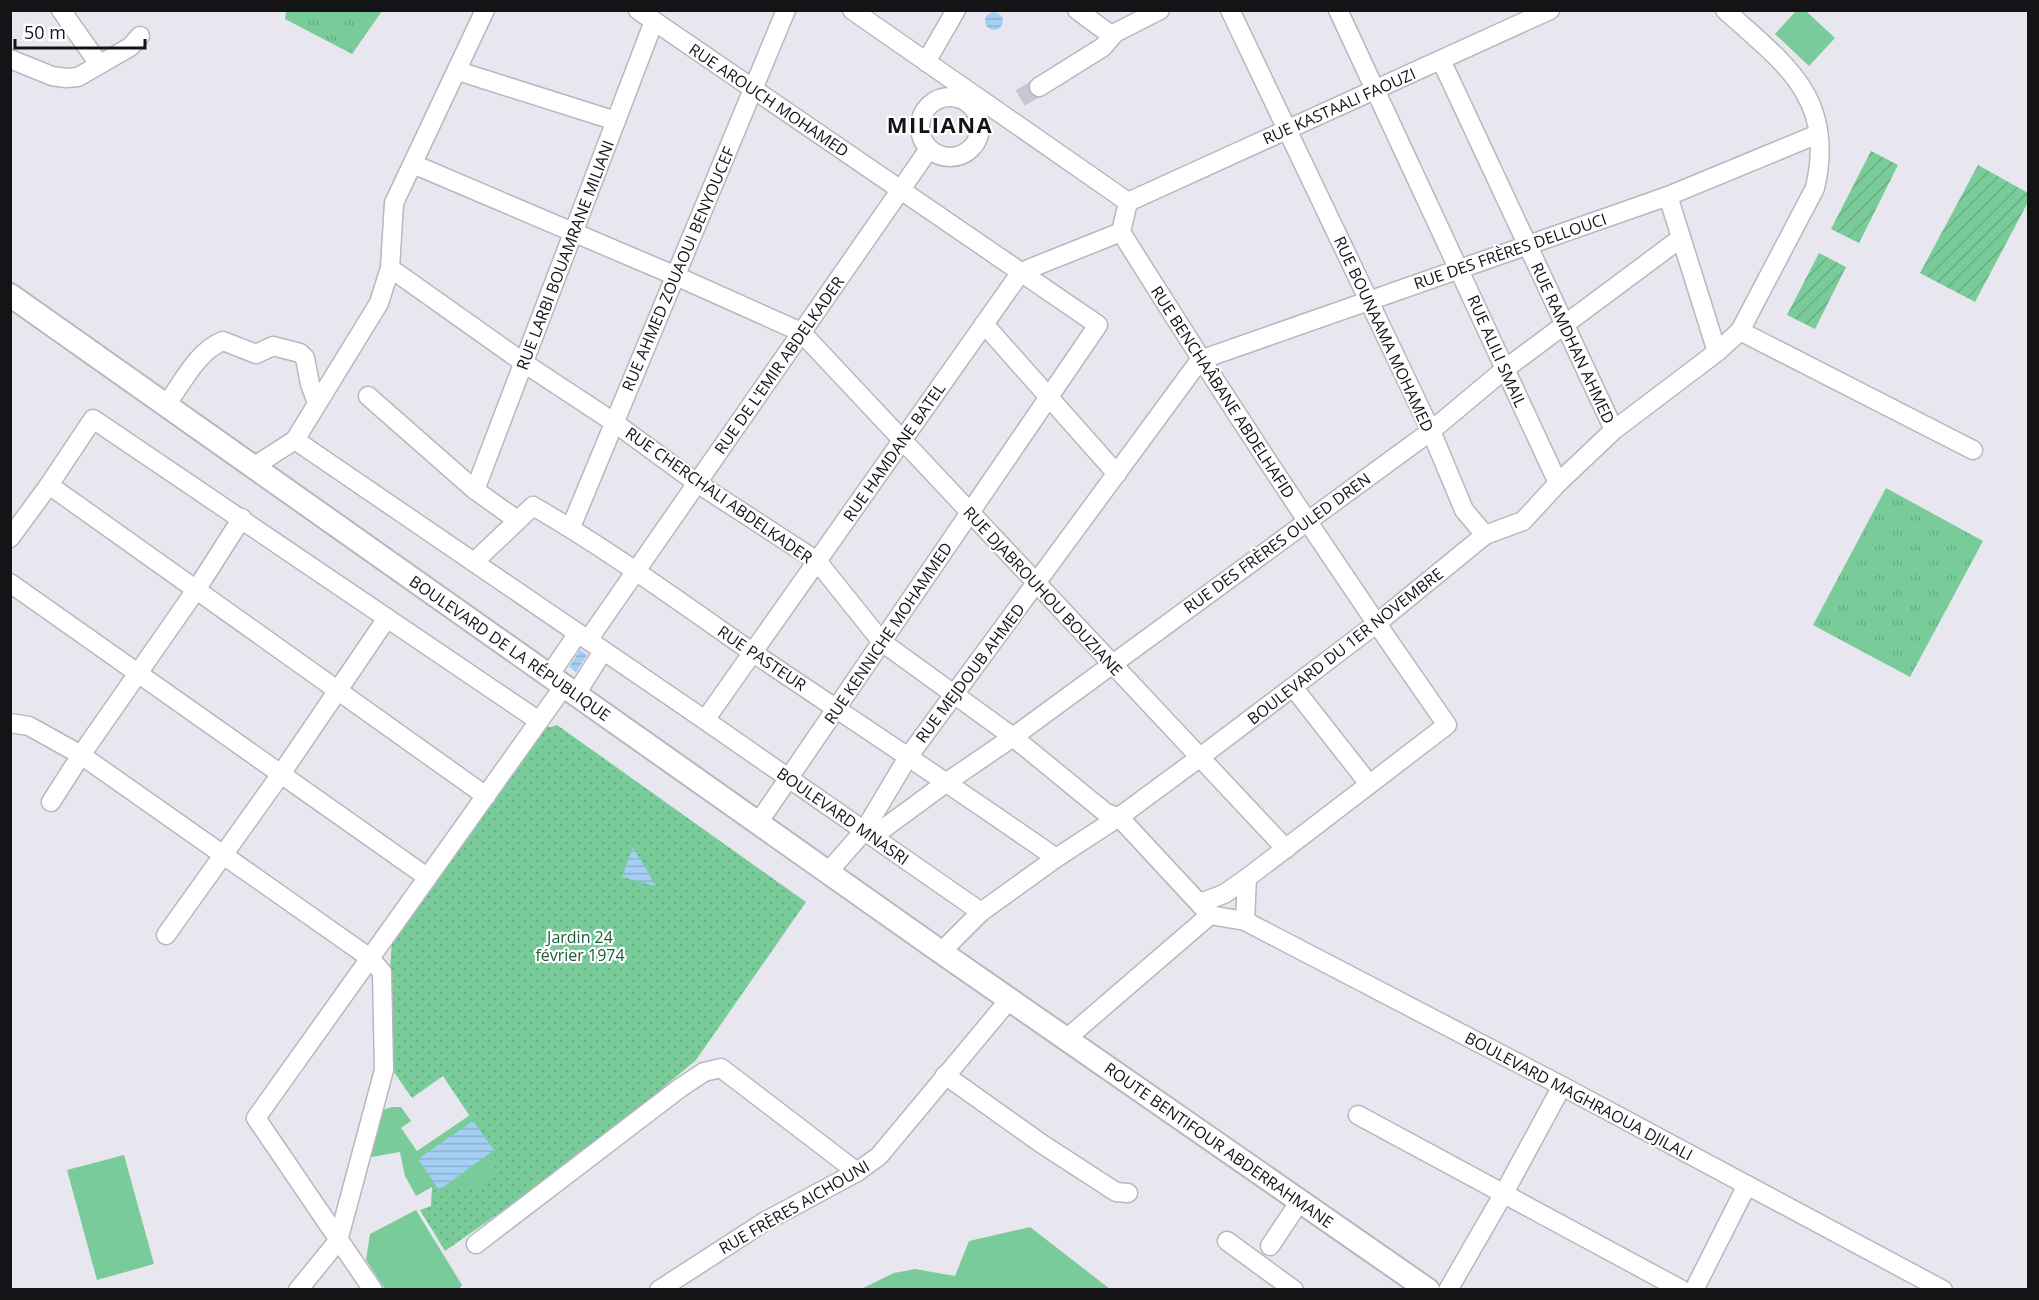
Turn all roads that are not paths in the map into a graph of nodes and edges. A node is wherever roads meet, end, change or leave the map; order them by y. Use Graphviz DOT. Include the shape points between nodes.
graph roads {
  1 [pos="61,10"];
  2 [pos="485,10"];
  3 [pos="638,10"];
  4 [pos="786,10"];
  5 [pos="852,10"];
  6 [pos="956,10"];
  7 [pos="1077,10"];
  8 [pos="1160,10"];
  9 [pos="1230,10"];
  10 [pos="1338,10"];
  11 [pos="1550,10"];
  12 [pos="1725,10"];
  13 [pos="654,21"];
  14 [pos="1113,34"];
  15 [pos="140,36"];
  16 [pos="10,59"];
  17 [pos="1441,60"];
  18 [pos="926,62"];
  19 [pos="99,64"];
  20 [pos="458,71"];
  21 [pos="1039,87"];
  22 [pos="753,89"];
  23 [pos="1376,89"];
  24 [pos="968,97"];
  25 [pos="616,121"];
  26 [pos="1286,130"];
  27 [pos="1818,134"];
  28 [pos="929,149"];
  29 [pos="412,164"];
  30 [pos="900,189"];
  31 [pos="1668,196"];
  32 [pos="1128,202"];
  33 [pos="574,232"];
  34 [pos="1120,232"];
  35 [pos="1682,238"];
  36 [pos="1527,245"];
  37 [pos="390,268"];
  38 [pos="1460,269"];
  39 [pos="1021,272"];
  40 [pos="676,276"];
  41 [pos="10,295"];
  42 [pos="1369,301"];
  43 [pos="984,324"];
  44 [pos="1098,325"];
  45 [pos="1565,325"];
  46 [pos="1740,331"];
  47 [pos="801,332"];
  48 [pos="1717,352"];
  49 [pos="1200,360"];
  50 [pos="524,363"];
  51 [pos="1505,369"];
  52 [pos="368,396"];
  53 [pos="1049,397"];
  54 [pos="317,403"];
  55 [pos="166,405"];
  56 [pos="615,423"];
  57 [pos="1614,430"];
  58 [pos="1431,431"];
  59 [pos="295,440"];
  60 [pos="902,441"];
  61 [pos="1973,450"];
  62 [pos="254,467"];
  63 [pos="1117,474"];
  64 [pos="697,483"];
  65 [pos="1558,483"];
  66 [pos="49,485"];
  67 [pos="476,490"];
  68 [pos="969,513"];
  69 [pos="242,518"];
  70 [pos="517,520"];
  71 [pos="1308,520"];
  72 [pos="571,527"];
  73 [pos="1485,535"];
  74 [pos="10,538"];
  75 [pos="817,561"];
  76 [pos="474,562"];
  77 [pos="636,571"];
  78 [pos="10,583"];
  79 [pos="1038,583"];
  80 [pos="196,590"];
  81 [pos="387,618"];
  82 [pos="1376,624"];
  83 [pos="583,637"];
  84 [pos="882,642"];
  85 [pos="603,651"];
  86 [pos="753,652"];
  87 [pos="1113,664"];
  88 [pos="139,674"];
  89 [pos="563,685"];
  90 [pos="1293,687"];
  91 [pos="338,692"];
  92 [pos="954,696"];
  93 [pos="837,708"];
  94 [pos="705,720"];
  95 [pos="539,721"];
  96 [pos="10,723"];
  97 [pos="1013,737"];
  98 [pos="81,755"];
  99 [pos="908,757"];
  100 [pos="1199,758"];
  101 [pos="281,774"];
  102 [pos="789,779"];
  103 [pos="947,782"];
  104 [pos="1369,784"];
  105 [pos="486,796"];
  106 [pos="51,802"];
  107 [pos="1119,817"];
  108 [pos="758,823"];
  109 [pos="864,831"];
  110 [pos="1286,849"];
  111 [pos="223,855"];
  112 [pos="1056,858"];
  113 [pos="828,872"];
  114 [pos="427,877"];
  115 [pos="1247,878"];
  116 [pos="1205,909"];
  117 [pos="981,912"];
  118 [pos="1245,921"];
  119 [pos="166,936"];
  120 [pos="941,952"];
  121 [pos="370,958"];
  122 [pos="1009,1000"];
  123 [pos="1066,1039"];
  124 [pos="945,1075"];
  125 [pos="1562,1086"];
  126 [pos="1358,1115"];
  127 [pos="857,1172"];
  128 [pos="1747,1185"];
  129 [pos="1128,1193"];
  130 [pos="1504,1193"];
  131 [pos="1300,1201"];
  132 [pos="338,1240"];
  133 [pos="1227,1241"];
  134 [pos="476,1244"];
  135 [pos="1270,1246"];
  136 [pos="298,1290"];
  137 [pos="373,1290"];
  138 [pos="659,1290"];
  139 [pos="1294,1290"];
  140 [pos="1428,1290"];
  141 [pos="1448,1290"];
  142 [pos="1682,1290"];
  143 [pos="1694,1290"];
  144 [pos="1943,1290"];
  1 -- 19 [label="street"];
  2 -- 20 [label="street"];
  3 -- 13 [label="street, RUE AROUCH MOHAMED"];
  4 -- 22 [label="street, RUE AHMED ZOUAOUI BENYOUCEF"];
  5 -- 18 [label="street"];
  6 -- 18 [label="street"];
  7 -- 14 [label="street"];
  8 -- 14 [label="street"];
  9 -- 26 [label="street, RUE BOUNAAMA MOHAMED"];
  10 -- 23 [label="street, RUE ALILI SMAIL"];
  11 -- 17 [label="street, RUE KASTAALI FAOUZI"];
  12 -- 27 [label="street, BOULEVARD DU 1ER NOVEMBRE" via="1779,59 1802,87 1815,112"];
  13 -- 22 [label="street, RUE AROUCH MOHAMED"];
  13 -- 25 [label="street, RUE LARBI BOUAMRANE MILIANI"];
  14 -- 21 [label="street" via="1103,47"];
  15 -- 19 [label="street"];
  16 -- 19 [label="street" via="66,78"];
  17 -- 23 [label="street, RUE KASTAALI FAOUZI"];
  17 -- 36 [label="street, RUE RAMDHAN AHMED"];
  18 -- 24 [label="street"];
  20 -- 25 [label="street"];
  20 -- 29 [label="street"];
  22 -- 30 [label="street, RUE AROUCH MOHAMED"];
  22 -- 40 [label="street, RUE AHMED ZOUAOUI BENYOUCEF"];
  23 -- 26 [label="street, RUE KASTAALI FAOUZI"];
  23 -- 38 [label="street, RUE ALILI SMAIL"];
  24 -- 28 [label="street" via="944,98 926,109 920,130"];
  24 -- 28 [label="street" via="980,127 973,145 966,152 947,157"];
  24 -- 32 [label="street"];
  25 -- 33 [label="street, RUE LARBI BOUAMRANE MILIANI"];
  26 -- 32 [label="street, RUE KASTAALI FAOUZI"];
  26 -- 42 [label="street, RUE BOUNAAMA MOHAMED"];
  27 -- 31 [label="street, RUE DES FRÈRES DELLOUCI"];
  27 -- 46 [label="street, BOULEVARD DU 1ER NOVEMBRE" via="1820,165 1815,188"];
  28 -- 30 [label="street, RUE DE L'EMIR ABDELKADER"];
  29 -- 33 [label="street"];
  29 -- 37 [label="street" via="394,203"];
  30 -- 39 [label="street, RUE AROUCH MOHAMED"];
  30 -- 47 [label="street, RUE DE L'EMIR ABDELKADER"];
  31 -- 35 [label="street"];
  31 -- 36 [label="street, RUE DES FRÈRES DELLOUCI"];
  32 -- 34 [label="street"];
  33 -- 40 [label="street"];
  33 -- 50 [label="street, RUE LARBI BOUAMRANE MILIANI"];
  34 -- 39 [label="street"];
  34 -- 49 [label="street, RUE BENCHAÂBANE ABDELHAFID"];
  35 -- 45 [label="street, RUE DES FRÈRES OULED DREN"];
  35 -- 48 [label="street"];
  36 -- 38 [label="street, RUE DES FRÈRES DELLOUCI"];
  36 -- 45 [label="street, RUE RAMDHAN AHMED"];
  37 -- 50 [label="street, RUE CHERCHALI ABDELKADER"];
  37 -- 54 [label="street" via="379,303"];
  38 -- 42 [label="street, RUE DES FRÈRES DELLOUCI"];
  38 -- 51 [label="street, RUE ALILI SMAIL"];
  39 -- 43 [label="street, RUE HAMDANE BATEL"];
  39 -- 44 [label="street, RUE AROUCH MOHAMED"];
  40 -- 47 [label="street"];
  40 -- 56 [label="street, RUE AHMED ZOUAOUI BENYOUCEF"];
  41 -- 55 [label="main road, BOULEVARD DE LA RÉPUBLIQUE"];
  42 -- 49 [label="street, RUE DES FRÈRES DELLOUCI"];
  42 -- 58 [label="street, RUE BOUNAAMA MOHAMED"];
  43 -- 53 [label="street"];
  43 -- 60 [label="street, RUE HAMDANE BATEL"];
  44 -- 53 [label="street, RUE KENNICHE MOHAMMED"];
  45 -- 51 [label="street, RUE DES FRÈRES OULED DREN"];
  45 -- 57 [label="street, RUE RAMDHAN AHMED"];
  46 -- 48 [label="street, BOULEVARD DU 1ER NOVEMBRE"];
  46 -- 61 [label="street"];
  47 -- 60 [label="street, RUE DJABROUHOU BOUZIANE"];
  47 -- 64 [label="street, RUE DE L'EMIR ABDELKADER"];
  48 -- 57 [label="street, BOULEVARD DU 1ER NOVEMBRE"];
  49 -- 63 [label="street, RUE MEJDOUB AHMED"];
  49 -- 71 [label="street, RUE BENCHAÂBANE ABDELHAFID"];
  50 -- 56 [label="street, RUE CHERCHALI ABDELKADER"];
  50 -- 67 [label="street, RUE LARBI BOUAMRANE MILIANI"];
  51 -- 58 [label="street, RUE DES FRÈRES OULED DREN"];
  51 -- 65 [label="street, RUE ALILI SMAIL"];
  52 -- 67 [label="street"];
  53 -- 63 [label="street"];
  53 -- 68 [label="street, RUE KENNICHE MOHAMMED"];
  54 -- 55 [label="street" via="300,352 273,346 256,354 223,341 203,354"];
  54 -- 59 [label="street"];
  55 -- 62 [label="main road, BOULEVARD DE LA RÉPUBLIQUE"];
  56 -- 64 [label="street, RUE CHERCHALI ABDELKADER"];
  56 -- 72 [label="street, RUE AHMED ZOUAOUI BENYOUCEF"];
  57 -- 65 [label="street, BOULEVARD DU 1ER NOVEMBRE"];
  58 -- 71 [label="street, RUE DES FRÈRES OULED DREN"];
  58 -- 73 [label="street, RUE BOUNAAMA MOHAMED" via="1464,510"];
  59 -- 62 [label="street"];
  59 -- 76 [label="street, BOULEVARD MNASRI"];
  60 -- 68 [label="street, RUE DJABROUHOU BOUZIANE"];
  60 -- 75 [label="street, RUE HAMDANE BATEL"];
  62 -- 89 [label="main road, BOULEVARD DE LA RÉPUBLIQUE"];
  63 -- 79 [label="street, RUE MEJDOUB AHMED"];
  64 -- 75 [label="street, RUE CHERCHALI ABDELKADER"];
  64 -- 77 [label="street, RUE DE L'EMIR ABDELKADER"];
  65 -- 73 [label="street, BOULEVARD DU 1ER NOVEMBRE" via="1523,521"];
  66 -- 69 [label="street" via="93,419"];
  66 -- 74 [label="street"];
  66 -- 80 [label="street"];
  67 -- 70 [label="street"];
  68 -- 79 [label="street, RUE DJABROUHOU BOUZIANE"];
  68 -- 84 [label="street, RUE KENNICHE MOHAMMED"];
  69 -- 80 [label="street"];
  69 -- 81 [label="street"];
  70 -- 72 [label="street, RUE PASTEUR" via="534,506"];
  70 -- 76 [label="street, RUE PASTEUR"];
  71 -- 82 [label="street, RUE BENCHAÂBANE ABDELHAFID"];
  71 -- 87 [label="street, RUE DES FRÈRES OULED DREN"];
  72 -- 77 [label="street, RUE PASTEUR"];
  73 -- 82 [label="street, BOULEVARD DU 1ER NOVEMBRE"];
  75 -- 84 [label="street, RUE CHERCHALI ABDELKADER"];
  75 -- 86 [label="street, RUE HAMDANE BATEL"];
  76 -- 83 [label="street, BOULEVARD MNASRI"];
  77 -- 83 [label="street, RUE DE L'EMIR ABDELKADER"];
  77 -- 86 [label="street, RUE PASTEUR"];
  78 -- 88 [label="street"];
  79 -- 87 [label="street, RUE DJABROUHOU BOUZIANE"];
  79 -- 92 [label="street, RUE MEJDOUB AHMED"];
  80 -- 88 [label="street"];
  80 -- 91 [label="street"];
  81 -- 91 [label="street"];
  81 -- 95 [label="street"];
  82 -- 90 [label="street, BOULEVARD DU 1ER NOVEMBRE"];
  82 -- 104 [label="street, RUE BENCHAÂBANE ABDELHAFID" via="1447,725"];
  83 -- 85 [label="street, BOULEVARD MNASRI"];
  83 -- 89 [label="street, RUE DE L'EMIR ABDELKADER"];
  84 -- 92 [label="street, RUE CHERCHALI ABDELKADER"];
  84 -- 93 [label="street, RUE KENNICHE MOHAMMED"];
  85 -- 89 [label="street"];
  85 -- 94 [label="street, BOULEVARD MNASRI"];
  86 -- 93 [label="street, RUE PASTEUR"];
  86 -- 94 [label="street, RUE HAMDANE BATEL"];
  87 -- 97 [label="street, RUE DES FRÈRES OULED DREN"];
  87 -- 100 [label="street, RUE DJABROUHOU BOUZIANE"];
  88 -- 98 [label="street"];
  88 -- 101 [label="street"];
  89 -- 95 [label="street"];
  89 -- 108 [label="main road, BOULEVARD DE LA RÉPUBLIQUE"];
  90 -- 100 [label="street, BOULEVARD DU 1ER NOVEMBRE"];
  90 -- 104 [label="street"];
  91 -- 101 [label="street"];
  91 -- 105 [label="street"];
  92 -- 97 [label="street, RUE CHERCHALI ABDELKADER"];
  92 -- 99 [label="street, RUE MEJDOUB AHMED"];
  93 -- 99 [label="street, RUE PASTEUR"];
  93 -- 102 [label="street, RUE KENNICHE MOHAMMED"];
  94 -- 102 [label="street, BOULEVARD MNASRI"];
  95 -- 105 [label="street"];
  96 -- 98 [label="street" via="28,726"];
  97 -- 103 [label="street, RUE DES FRÈRES OULED DREN"];
  97 -- 107 [label="street, RUE CHERCHALI ABDELKADER" via="1106,813"];
  98 -- 106 [label="street"];
  98 -- 111 [label="street"];
  99 -- 103 [label="street, RUE PASTEUR"];
  99 -- 109 [label="street, RUE MEJDOUB AHMED"];
  100 -- 107 [label="street, BOULEVARD DU 1ER NOVEMBRE"];
  100 -- 110 [label="street, RUE DJABROUHOU BOUZIANE"];
  101 -- 111 [label="street"];
  101 -- 114 [label="street"];
  102 -- 108 [label="street, RUE KENNICHE MOHAMMED"];
  102 -- 109 [label="street, BOULEVARD MNASRI"];
  103 -- 109 [label="street, RUE DES FRÈRES OULED DREN" via="884,829"];
  103 -- 112 [label="street, RUE PASTEUR"];
  104 -- 110 [label="street"];
  105 -- 114 [label="street"];
  107 -- 112 [label="street, BOULEVARD DU 1ER NOVEMBRE"];
  107 -- 116 [label="street, RUE CHERCHALI ABDELKADER"];
  108 -- 113 [label="main road, BOULEVARD DE LA RÉPUBLIQUE"];
  109 -- 113 [label="street, RUE MEJDOUB AHMED"];
  109 -- 117 [label="street, BOULEVARD MNASRI"];
  110 -- 115 [label="street"];
  111 -- 119 [label="street"];
  111 -- 121 [label="street"];
  112 -- 117 [label="street, BOULEVARD DU 1ER NOVEMBRE"];
  113 -- 120 [label="main road, BOULEVARD DE LA RÉPUBLIQUE"];
  114 -- 121 [label="street"];
  115 -- 116 [label="street"];
  115 -- 118 [label="street"];
  116 -- 118 [label="street, BOULEVARD MAGHRAOUA DJILALI"];
  116 -- 123 [label="street"];
  117 -- 120 [label="street, BOULEVARD DU 1ER NOVEMBRE"];
  118 -- 125 [label="street, BOULEVARD MAGHRAOUA DJILALI"];
  120 -- 122 [label="main road, BOULEVARD DE LA RÉPUBLIQUE"];
  121 -- 132 [label="street" via="382,972 384,1070"];
  121 -- 132 [label="street" via="256,1118"];
  122 -- 123 [label="main road, ROUTE BENTIFOUR ABDERRAHMANE"];
  122 -- 124 [label="street, RUE FRÈRES AICHOUNI"];
  123 -- 131 [label="main road, ROUTE BENTIFOUR ABDERRAHMANE"];
  124 -- 127 [label="street, RUE FRÈRES AICHOUNI" via="879,1156"];
  124 -- 129 [label="street" via="1116,1192"];
  125 -- 128 [label="street, BOULEVARD MAGHRAOUA DJILALI"];
  125 -- 130 [label="street"];
  126 -- 130 [label="street"];
  127 -- 134 [label="street" via="721,1068 704,1072 680,1088"];
  127 -- 138 [label="street, RUE FRÈRES AICHOUNI" via="764,1222"];
  128 -- 143 [label="street"];
  128 -- 144 [label="street, BOULEVARD MAGHRAOUA DJILALI"];
  130 -- 141 [label="street"];
  130 -- 142 [label="street"];
  131 -- 135 [label="street"];
  131 -- 140 [label="main road, ROUTE BENTIFOUR ABDERRAHMANE"];
  132 -- 136 [label="street"];
  132 -- 137 [label="street"];
  133 -- 139 [label="street"];
}
